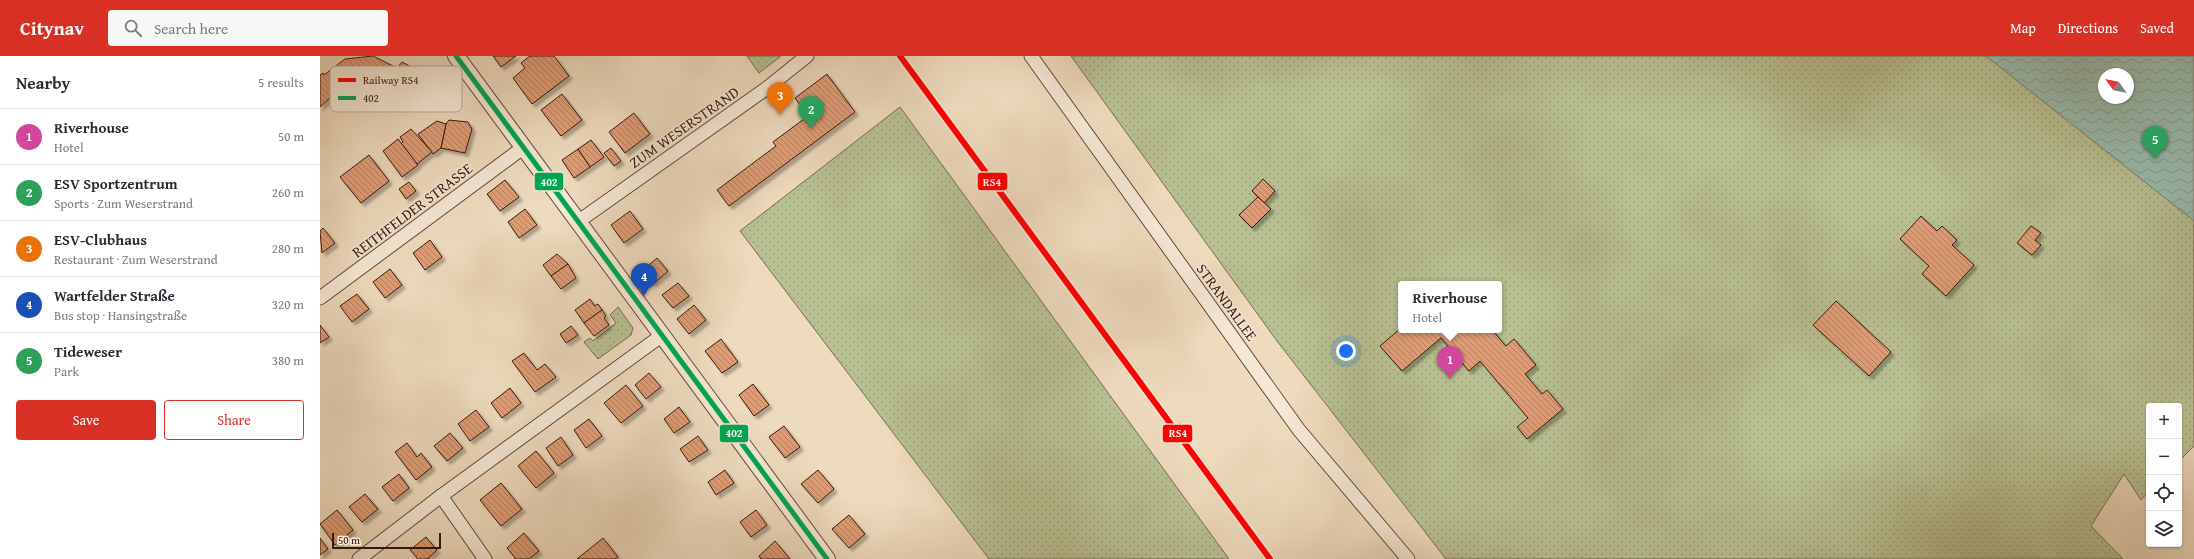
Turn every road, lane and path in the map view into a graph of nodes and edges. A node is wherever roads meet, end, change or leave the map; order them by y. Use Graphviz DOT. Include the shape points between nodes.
graph roads {
  1 [pos="456,56"];
  2 [pos="807,56"];
  3 [pos="1031,56"];
  4 [pos="524,147"];
  5 [pos="579,221"];
  6 [pos="320,298"];
  7 [pos="661,336"];
  8 [pos="441,496"];
  9 [pos="359,559"];
  10 [pos="485,559"];
  11 [pos="827,559"];
  12 [pos="1408,559"];
  1 -- 4 [label="street"];
  2 -- 5 [label="street, ZUM WESERSTRAND" via="767,88"];
  3 -- 12 [label="street, STRANDALLEE" via="1299,430"];
  4 -- 5 [label="street"];
  4 -- 6 [label="street, REITHFELDER STRASSE"];
  5 -- 7 [label="street"];
  7 -- 8 [label="street"];
  7 -- 11 [label="street"];
  8 -- 9 [label="street"];
  8 -- 10 [label="street"];
}
